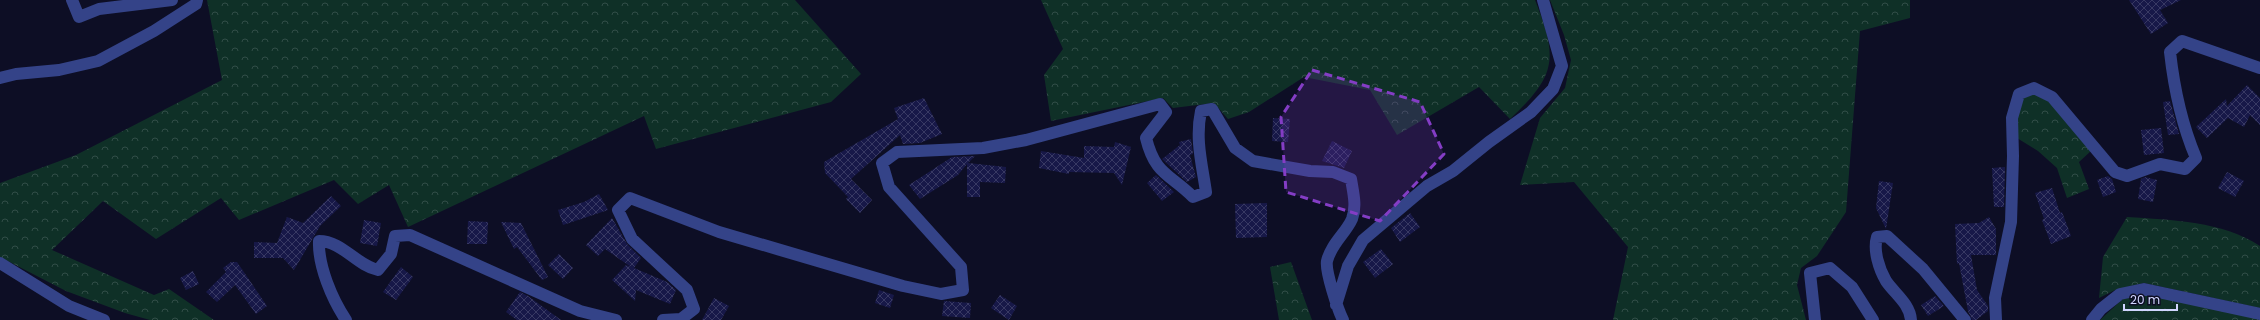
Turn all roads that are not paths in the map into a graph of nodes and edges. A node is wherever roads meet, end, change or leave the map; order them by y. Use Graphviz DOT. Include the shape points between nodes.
graph roads {
  1 [pos="72,0"];
  2 [pos="172,0"];
  3 [pos="197,0"];
  4 [pos="1543,0"];
  5 [pos="2260,68"];
  6 [pos="0,78"];
  7 [pos="0,264"];
  8 [pos="1336,305"];
  9 [pos="2260,314"];
  10 [pos="104,320"];
  11 [pos="346,320"];
  12 [pos="616,320"];
  13 [pos="663,320"];
  14 [pos="1343,320"];
  15 [pos="1814,320"];
  16 [pos="1873,320"];
  17 [pos="1912,320"];
  18 [pos="1965,320"];
  19 [pos="1996,320"];
  20 [pos="2092,320"];
  1 -- 2 [label="street" via="79,17 99,9"];
  3 -- 6 [label="street" via="196,4 154,31 98,61 59,70"];
  4 -- 8 [label="street" via="1562,66 1553,89 1531,112 1453,171 1427,186 1363,240 1348,266"];
  5 -- 19 [label="street" via="2182,41 2170,52 2172,72 2196,158 2185,169 2160,164 2127,176 2115,172 2103,160 2052,97 2034,88 2020,94 2012,118 2011,222 1995,298"];
  7 -- 10 [label="street" via="69,306"];
  8 -- 13 [label="street" via="1327,262 1337,239 1352,219 1355,199 1351,179 1333,172 1310,171 1253,161 1235,148 1212,109 1201,111 1197,128 1206,192 1193,197 1181,184 1165,176 1154,162 1149,149 1146,138 1166,112 1160,104 1026,140 983,148 897,152 882,162 889,187 961,267 963,290 941,294 902,286 756,244 630,198 618,210 632,239 687,290 694,309 681,319"];
  8 -- 14 [label="street"];
  9 -- 20 [label="street" via="2144,289 2120,294"];
  11 -- 12 [label="street" via="339,309 318,253 319,241 330,241 367,268 378,270 391,254 394,236 410,235 580,311"];
  15 -- 16 [label="street" via="1810,273 1830,268 1852,288"];
  17 -- 18 [label="street" via="1903,300 1886,281 1874,248 1876,236 1887,236 1905,250"];
}
